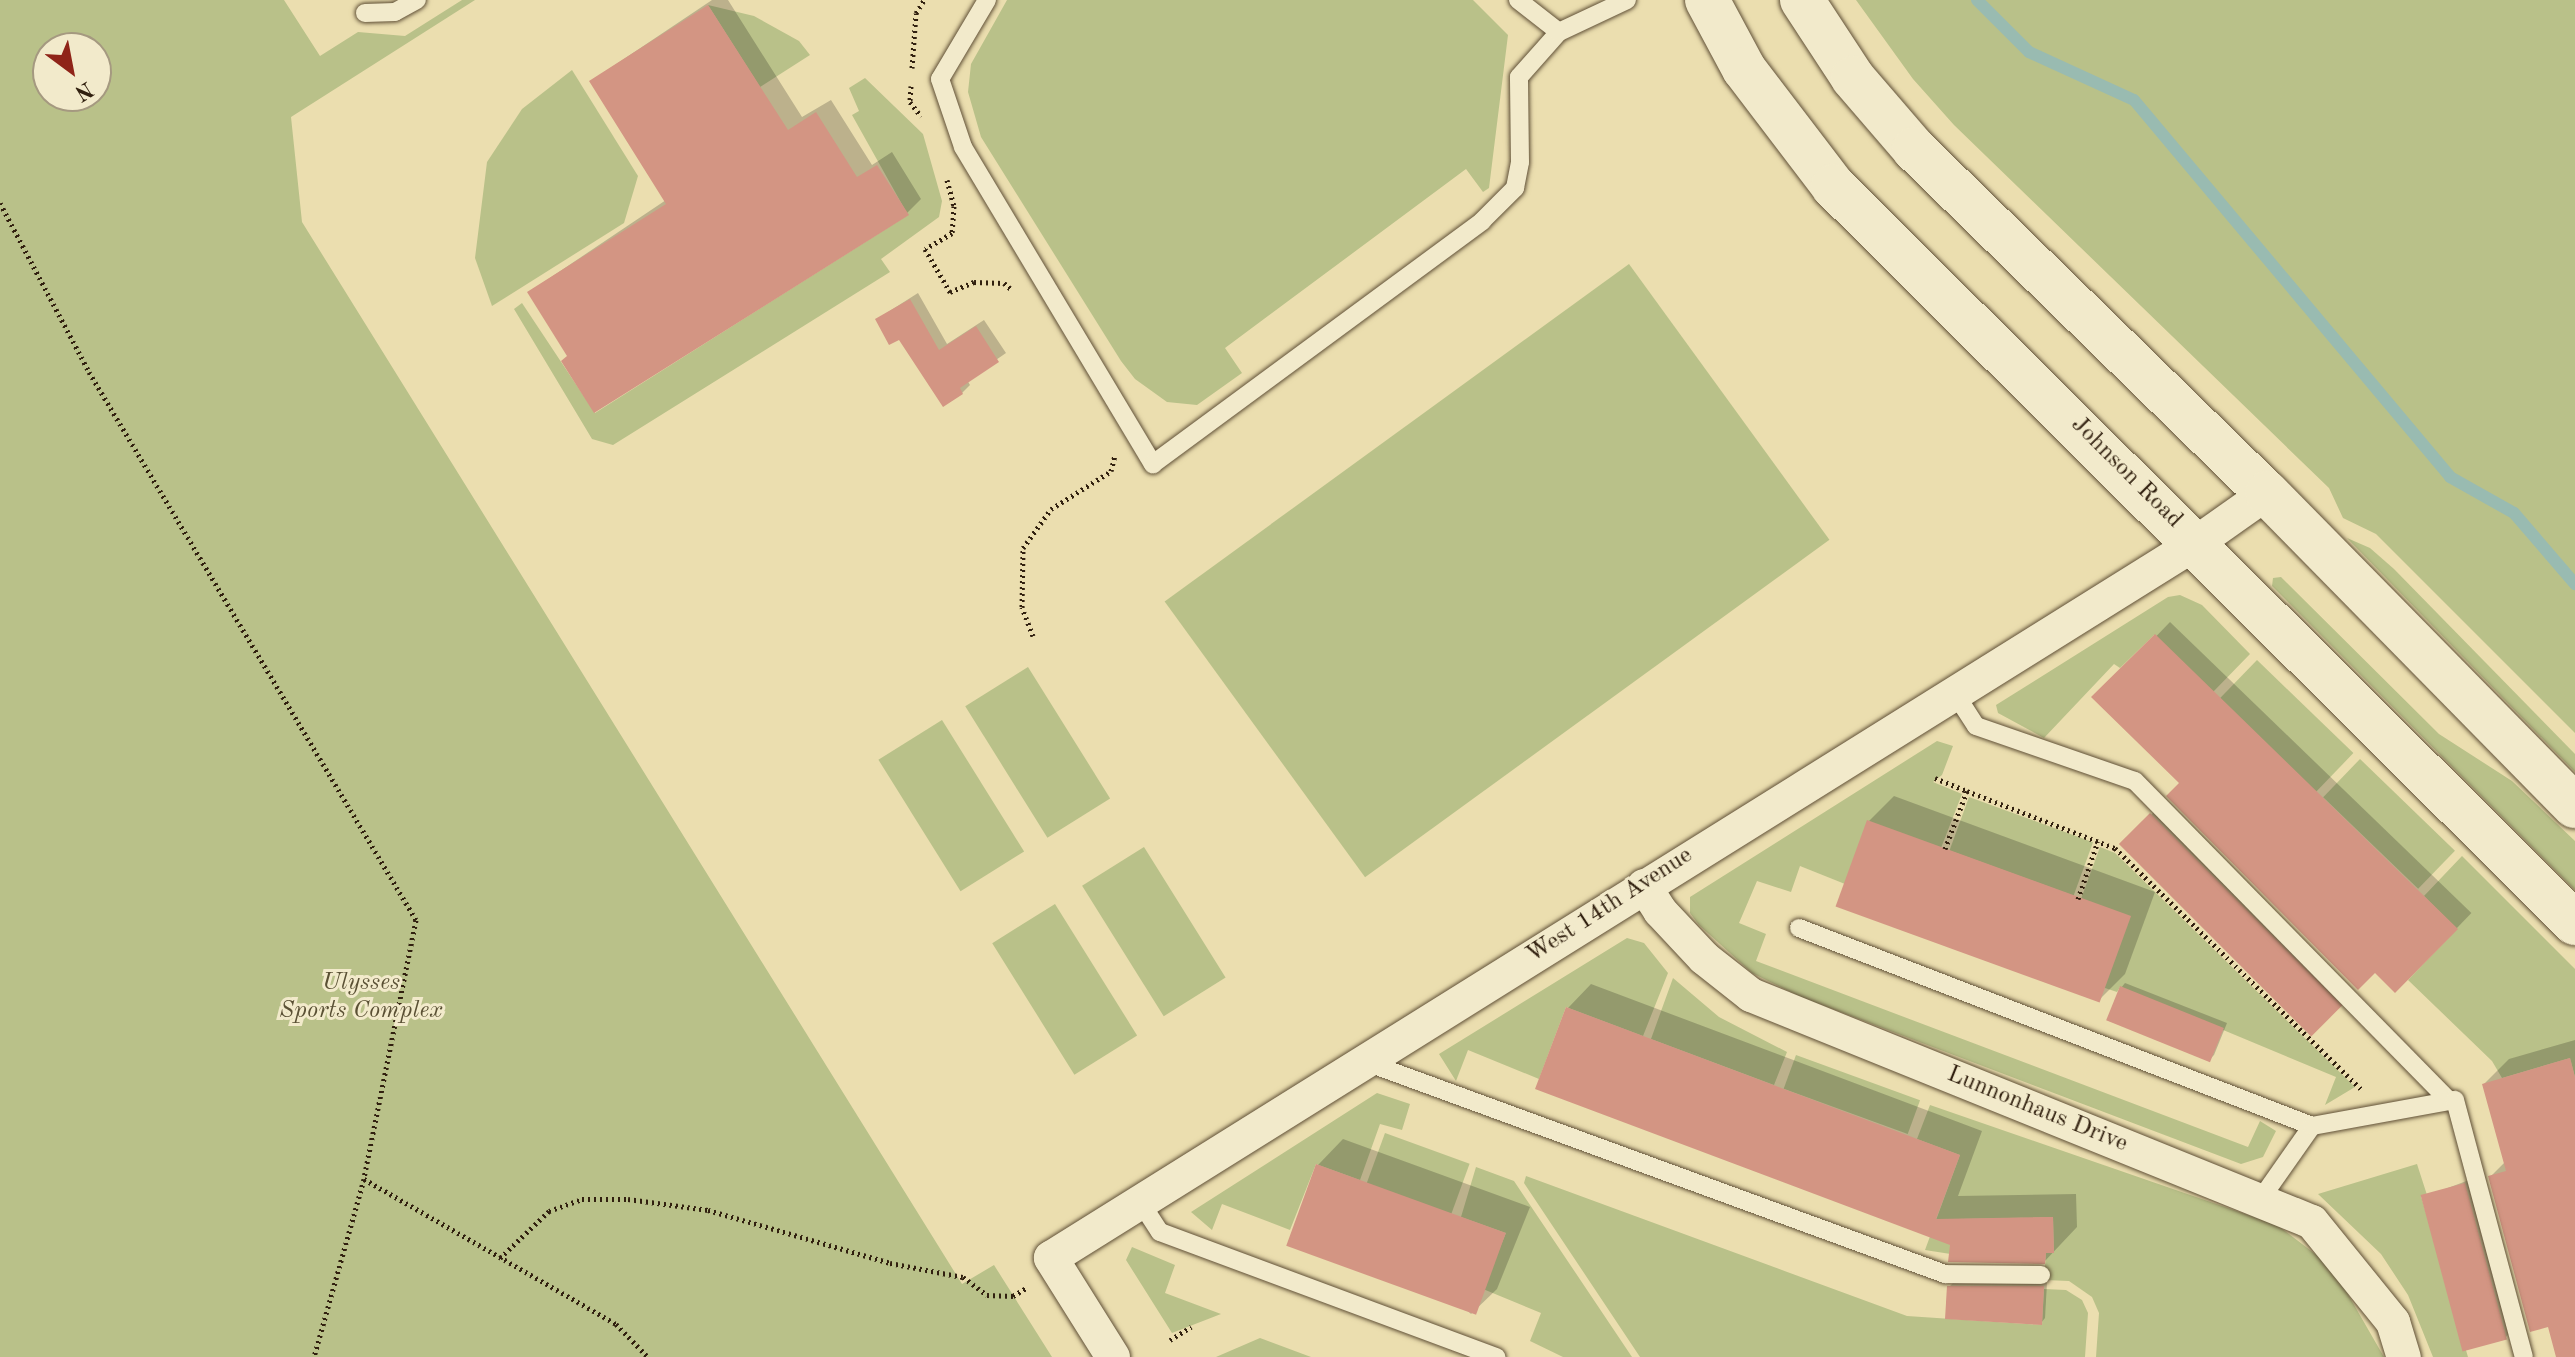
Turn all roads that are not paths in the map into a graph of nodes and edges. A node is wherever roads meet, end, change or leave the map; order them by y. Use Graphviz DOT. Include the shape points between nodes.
graph roads {
  1 [pos="417,0"];
  2 [pos="987,0"];
  3 [pos="1518,0"];
  4 [pos="1627,0"];
  5 [pos="1707,0"];
  6 [pos="1802,0"];
  7 [pos="365,13"];
  8 [pos="1559,32"];
  9 [pos="2267,493"];
  10 [pos="2196,543"];
  11 [pos="1954,692"];
  12 [pos="2575,806"];
  13 [pos="1644,886"];
  14 [pos="2575,923"];
  15 [pos="1799,928"];
  16 [pos="1366,1062"];
  17 [pos="2449,1100"];
  18 [pos="2312,1126"];
  19 [pos="1139,1200"];
  20 [pos="2260,1200"];
  21 [pos="2041,1275"];
  22 [pos="1113,1357"];
  23 [pos="1497,1357"];
  24 [pos="2404,1357"];
  25 [pos="2524,1357"];
  1 -- 7 [label="lane" via="395,12"];
  2 -- 8 [label="lane" via="940,79 963,147 1153,464 1482,221 1515,188 1520,162 1519,77"];
  3 -- 8 [label="lane"];
  4 -- 8 [label="lane"];
  5 -- 10 [label="main road, Johnson Road" via="1744,69 1833,186"];
  6 -- 9 [label="main road" via="1853,78 1914,149"];
  9 -- 10 [label="street, West 14th Avenue"];
  9 -- 12 [label="main road"];
  10 -- 11 [label="street, West 14th Avenue"];
  10 -- 14 [label="main road, Johnson Road"];
  11 -- 13 [label="street, West 14th Avenue"];
  11 -- 17 [label="lane" via="1976,726 2135,781"];
  13 -- 16 [label="street, West 14th Avenue"];
  13 -- 20 [label="street, Lunnonhaus Drive" via="1704,958 1751,995"];
  15 -- 18 [label="lane"];
  16 -- 19 [label="street, West 14th Avenue"];
  16 -- 21 [label="lane" via="1945,1274"];
  17 -- 18 [label="lane"];
  17 -- 25 [label="lane" via="2455,1100"];
  18 -- 20 [label="lane"];
  19 -- 22 [label="street, West 14th Avenue" via="1051,1258"];
  19 -- 23 [label="lane" via="1160,1232"];
  20 -- 24 [label="street, Lunnonhaus Drive" via="2312,1222 2393,1322"];
}
